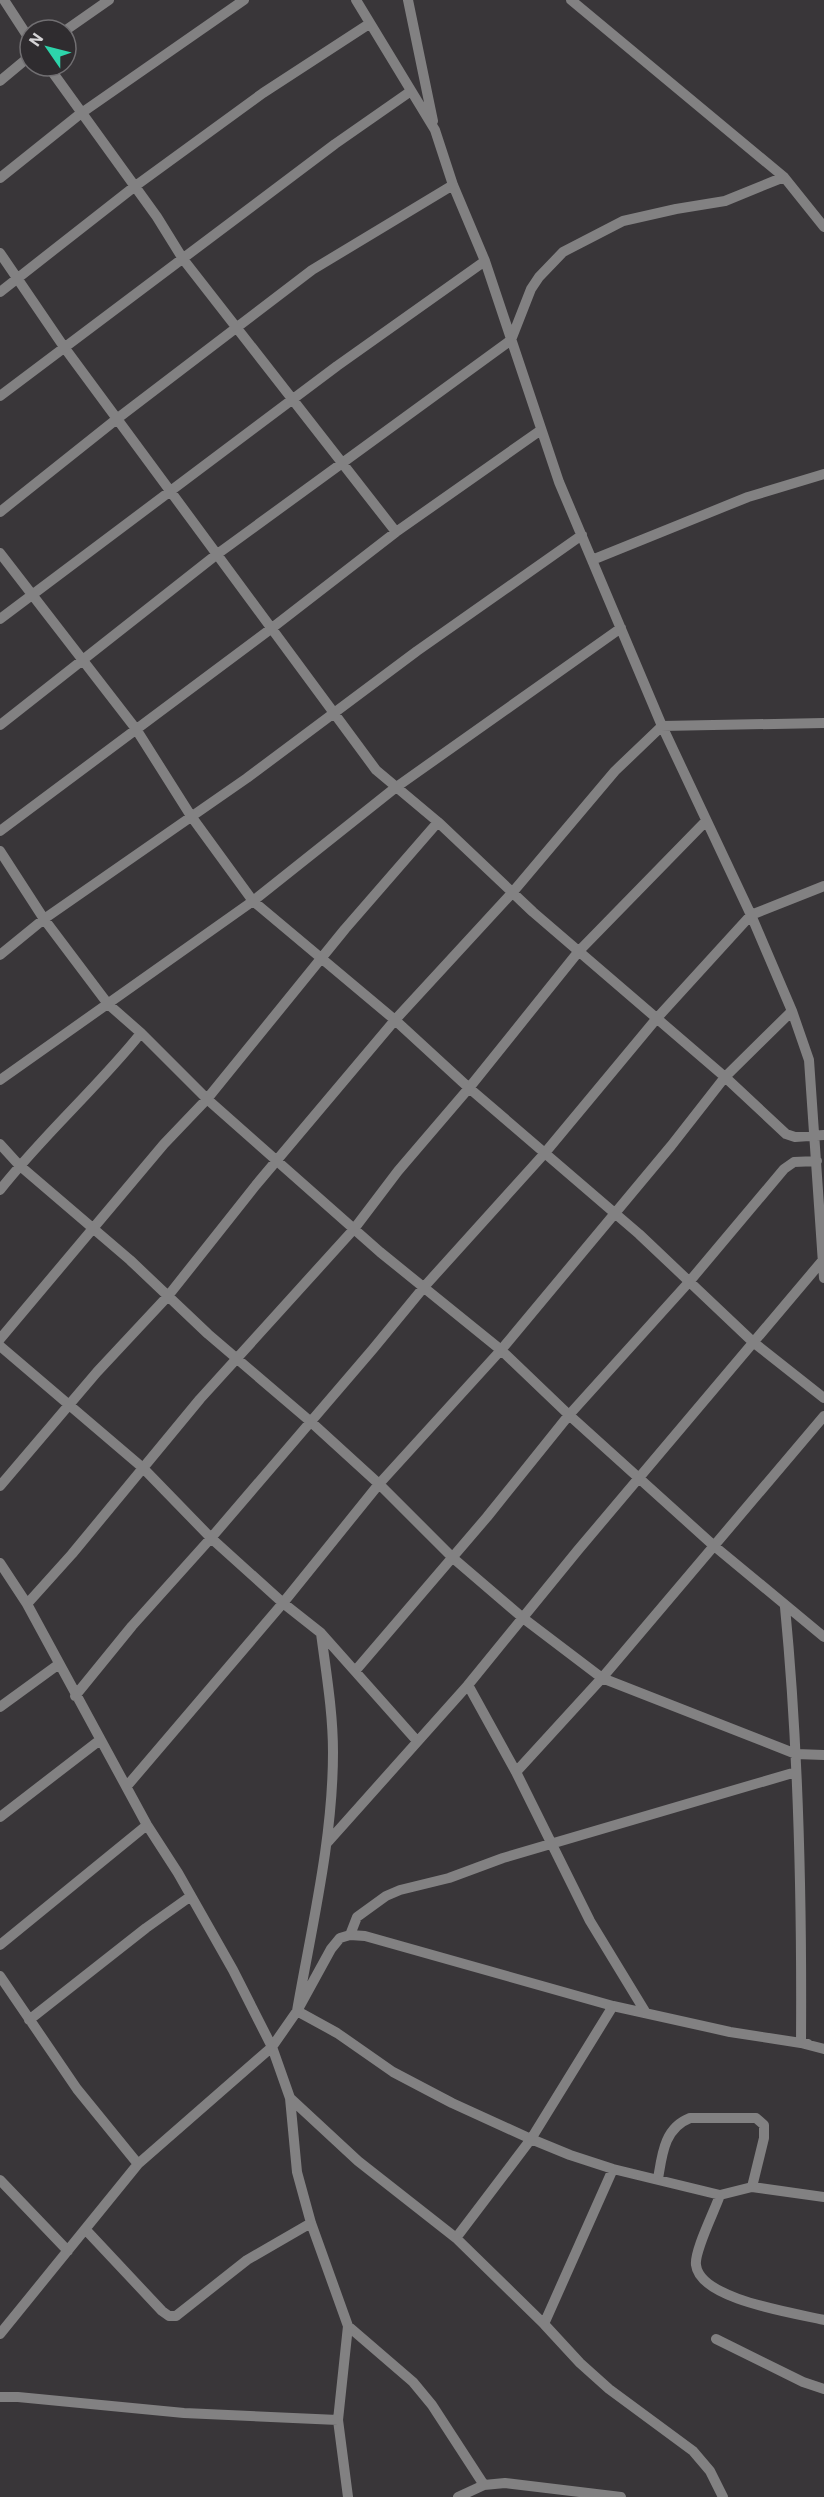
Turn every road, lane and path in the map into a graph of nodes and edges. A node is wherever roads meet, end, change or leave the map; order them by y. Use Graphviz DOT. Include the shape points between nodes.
graph roads {
  1 [pos="4,0"];
  2 [pos="109,0"];
  3 [pos="244,0"];
  4 [pos="356,0"];
  5 [pos="408,0"];
  6 [pos="571,0"];
  7 [pos="18,22"];
  8 [pos="78,22"];
  9 [pos="369,24"];
  10 [pos="18,66"];
  11 [pos="56,78"];
  12 [pos="0,81"];
  13 [pos="411,92"];
  14 [pos="80,114"];
  15 [pos="435,130"];
  16 [pos="784,177"];
  17 [pos="0,178"];
  18 [pos="453,185"];
  19 [pos="134,187"];
  20 [pos="824,227"];
  21 [pos="0,253"];
  22 [pos="183,259"];
  23 [pos="485,261"];
  24 [pos="17,280"];
  25 [pos="0,292"];
  26 [pos="238,327"];
  27 [pos="511,340"];
  28 [pos="64,347"];
  29 [pos="0,396"];
  30 [pos="292,400"];
  31 [pos="118,418"];
  32 [pos="541,430"];
  33 [pos="341,464"];
  34 [pos="824,474"];
  35 [pos="171,491"];
  36 [pos="0,512"];
  37 [pos="396,532"];
  38 [pos="582,535"];
  39 [pos="0,553"];
  40 [pos="216,555"];
  41 [pos="592,560"];
  42 [pos="32,595"];
  43 [pos="0,619"];
  44 [pos="272,628"];
  45 [pos="621,628"];
  46 [pos="83,660"];
  47 [pos="334,712"];
  48 [pos="824,723"];
  49 [pos="0,725"];
  50 [pos="662,726"];
  51 [pos="136,729"];
  52 [pos="394,788"];
  53 [pos="191,816"];
  54 [pos="706,821"];
  55 [pos="438,822"];
  56 [pos="0,831"];
  57 [pos="0,851"];
  58 [pos="824,886"];
  59 [pos="512,893"];
  60 [pos="253,901"];
  61 [pos="752,915"];
  62 [pos="44,919"];
  63 [pos="579,951"];
  64 [pos="0,955"];
  65 [pos="322,958"];
  66 [pos="108,1004"];
  67 [pos="792,1011"];
  68 [pos="657,1018"];
  69 [pos="395,1020"];
  70 [pos="141,1033"];
  71 [pos="725,1077"];
  72 [pos="0,1080"];
  73 [pos="469,1088"];
  74 [pos="207,1098"];
  75 [pos="820,1136"];
  76 [pos="0,1144"];
  77 [pos="544,1154"];
  78 [pos="278,1161"];
  79 [pos="817,1161"];
  80 [pos="19,1165"];
  81 [pos="0,1190"];
  82 [pos="615,1214"];
  83 [pos="93,1228"];
  84 [pos="354,1229"];
  85 [pos="823,1260"];
  86 [pos="824,1278"];
  87 [pos="689,1282"];
  88 [pos="424,1287"];
  89 [pos="168,1296"];
  90 [pos="0,1339"];
  91 [pos="753,1342"];
  92 [pos="0,1346"];
  93 [pos="501,1350"];
  94 [pos="237,1360"];
  95 [pos="824,1398"];
  96 [pos="69,1406"];
  97 [pos="568,1415"];
  98 [pos="824,1416"];
  99 [pos="311,1422"];
  100 [pos="143,1468"];
  101 [pos="640,1478"];
  102 [pos="379,1484"];
  103 [pos="0,1486"];
  104 [pos="211,1538"];
  105 [pos="713,1545"];
  106 [pos="453,1558"];
  107 [pos="0,1563"];
  108 [pos="4,1581"];
  109 [pos="283,1603"];
  110 [pos="27,1604"];
  111 [pos="785,1607"];
  112 [pos="523,1618"];
  113 [pos="321,1633"];
  114 [pos="824,1638"];
  115 [pos="59,1664"];
  116 [pos="356,1670"];
  117 [pos="602,1678"];
  118 [pos="468,1685"];
  119 [pos="75,1696"];
  120 [pos="0,1707"];
  121 [pos="100,1740"];
  122 [pos="417,1741"];
  123 [pos="796,1754"];
  124 [pos="824,1755"];
  125 [pos="516,1772"];
  126 [pos="796,1772"];
  127 [pos="127,1786"];
  128 [pos="0,1817"];
  129 [pos="147,1825"];
  130 [pos="327,1843"];
  131 [pos="550,1844"];
  132 [pos="191,1896"];
  133 [pos="350,1935"];
  134 [pos="0,1945"];
  135 [pos="0,1976"];
  136 [pos="614,2006"];
  137 [pos="297,2011"];
  138 [pos="646,2013"];
  139 [pos="29,2020"];
  140 [pos="801,2043"];
  141 [pos="272,2047"];
  142 [pos="824,2047"];
  143 [pos="290,2098"];
  144 [pos="531,2139"];
  145 [pos="138,2164"];
  146 [pos="613,2169"];
  147 [pos="658,2179"];
  148 [pos="0,2180"];
  149 [pos="752,2187"];
  150 [pos="720,2194"];
  151 [pos="824,2197"];
  152 [pos="311,2223"];
  153 [pos="86,2230"];
  154 [pos="456,2238"];
  155 [pos="68,2251"];
  156 [pos="824,2320"];
  157 [pos="544,2324"];
  158 [pos="348,2326"];
  159 [pos="0,2334"];
  160 [pos="716,2339"];
  161 [pos="824,2389"];
  162 [pos="0,2397"];
  163 [pos="338,2420"];
  164 [pos="484,2485"];
  165 [pos="348,2497"];
  166 [pos="458,2497"];
  167 [pos="621,2497"];
  168 [pos="723,2497"];
  1 -- 7 [label="street"];
  2 -- 8 [label="street"];
  3 -- 14 [label="street"];
  4 -- 9 [label="street"];
  5 -- 15 [label="street"];
  6 -- 16 [label="street"];
  9 -- 13 [label="street"];
  9 -- 19 [label="street" via="263,93"];
  10 -- 12 [label="street"];
  11 -- 14 [label="street"];
  13 -- 15 [label="street"];
  13 -- 22 [label="street"];
  14 -- 17 [label="street"];
  14 -- 19 [label="street"];
  15 -- 18 [label="street"];
  16 -- 20 [label="street"];
  16 -- 27 [label="street" via="725,201 623,221 563,252 531,289"];
  18 -- 23 [label="street"];
  18 -- 26 [label="street" via="312,270"];
  19 -- 22 [label="street"];
  19 -- 24 [label="street"];
  21 -- 24 [label="street"];
  22 -- 26 [label="street"];
  22 -- 28 [label="street"];
  23 -- 27 [label="street"];
  23 -- 30 [label="street"];
  24 -- 25 [label="street"];
  24 -- 28 [label="street"];
  26 -- 30 [label="street"];
  26 -- 31 [label="street"];
  27 -- 32 [label="street"];
  27 -- 33 [label="street"];
  28 -- 29 [label="street"];
  28 -- 31 [label="street"];
  30 -- 33 [label="street"];
  30 -- 35 [label="street"];
  31 -- 35 [label="street"];
  31 -- 36 [label="street"];
  32 -- 37 [label="street"];
  32 -- 38 [label="street"];
  33 -- 37 [label="street"];
  33 -- 40 [label="street"];
  34 -- 41 [label="street" via="748,497"];
  35 -- 40 [label="street"];
  35 -- 42 [label="street"];
  37 -- 44 [label="street"];
  38 -- 41 [label="street"];
  38 -- 47 [label="street"];
  39 -- 42 [label="street"];
  40 -- 44 [label="street"];
  40 -- 46 [label="street"];
  41 -- 45 [label="street"];
  42 -- 43 [label="street"];
  42 -- 46 [label="street"];
  44 -- 47 [label="street"];
  44 -- 51 [label="street"];
  45 -- 50 [label="street"];
  45 -- 52 [label="street"];
  46 -- 49 [label="street"];
  46 -- 51 [label="street"];
  47 -- 52 [label="street"];
  47 -- 53 [label="street"];
  48 -- 50 [label="street"];
  50 -- 54 [label="street"];
  50 -- 59 [label="street" via="615,771"];
  51 -- 53 [label="street"];
  51 -- 56 [label="street"];
  52 -- 55 [label="street"];
  52 -- 60 [label="street"];
  53 -- 60 [label="street"];
  53 -- 62 [label="street"];
  54 -- 61 [label="street"];
  54 -- 63 [label="street"];
  55 -- 59 [label="street"];
  55 -- 65 [label="street"];
  57 -- 62 [label="street"];
  58 -- 61 [label="street"];
  59 -- 63 [label="street"];
  59 -- 69 [label="street"];
  60 -- 65 [label="street"];
  60 -- 66 [label="street"];
  61 -- 67 [label="street"];
  61 -- 68 [label="street"];
  62 -- 64 [label="street"];
  62 -- 66 [label="street"];
  63 -- 68 [label="street"];
  63 -- 73 [label="street"];
  65 -- 69 [label="street"];
  65 -- 74 [label="street"];
  66 -- 70 [label="street"];
  66 -- 72 [label="street"];
  67 -- 71 [label="street"];
  67 -- 75 [label="street" via="810,1060"];
  68 -- 71 [label="street"];
  68 -- 77 [label="street"];
  69 -- 73 [label="street"];
  69 -- 78 [label="street"];
  70 -- 74 [label="street"];
  70 -- 80 [label="street" via="115,1066"];
  71 -- 75 [label="street" via="786,1134"];
  71 -- 82 [label="street"];
  73 -- 77 [label="street"];
  73 -- 84 [label="street"];
  74 -- 78 [label="street"];
  74 -- 83 [label="street"];
  75 -- 79 [label="street"];
  76 -- 80 [label="street"];
  77 -- 82 [label="street"];
  77 -- 88 [label="street"];
  78 -- 84 [label="street"];
  78 -- 89 [label="street"];
  79 -- 85 [label="street"];
  79 -- 87 [label="street" via="794,1162 784,1169"];
  80 -- 81 [label="street"];
  80 -- 83 [label="street"];
  82 -- 87 [label="street"];
  82 -- 93 [label="street"];
  83 -- 89 [label="street"];
  83 -- 90 [label="street"];
  84 -- 88 [label="street"];
  84 -- 94 [label="street"];
  85 -- 86 [label="street"];
  85 -- 91 [label="street"];
  87 -- 91 [label="street"];
  87 -- 97 [label="street"];
  88 -- 93 [label="street"];
  88 -- 99 [label="street"];
  89 -- 94 [label="street"];
  89 -- 96 [label="street"];
  91 -- 95 [label="street"];
  91 -- 101 [label="street"];
  92 -- 96 [label="street"];
  93 -- 97 [label="street"];
  93 -- 102 [label="street"];
  94 -- 99 [label="street"];
  94 -- 100 [label="street"];
  96 -- 100 [label="street"];
  96 -- 103 [label="street"];
  97 -- 101 [label="street"];
  97 -- 106 [label="street"];
  98 -- 105 [label="street"];
  99 -- 102 [label="street"];
  99 -- 104 [label="street"];
  100 -- 104 [label="street"];
  100 -- 110 [label="street"];
  101 -- 105 [label="street"];
  101 -- 112 [label="street"];
  102 -- 106 [label="street"];
  102 -- 109 [label="street"];
  104 -- 109 [label="street"];
  104 -- 119 [label="street"];
  105 -- 111 [label="street"];
  105 -- 117 [label="street"];
  106 -- 112 [label="street"];
  106 -- 116 [label="street"];
  107 -- 108 [label="street"];
  108 -- 110 [label="street"];
  109 -- 113 [label="street"];
  109 -- 127 [label="street"];
  110 -- 115 [label="street"];
  111 -- 114 [label="street"];
  111 -- 123 [label="street"];
  112 -- 117 [label="street"];
  112 -- 118 [label="street"];
  113 -- 116 [label="street"];
  113 -- 130 [label="street" via="333,1754"];
  115 -- 119 [label="street"];
  115 -- 120 [label="street"];
  116 -- 122 [label="street"];
  117 -- 123 [label="street"];
  117 -- 125 [label="street"];
  118 -- 122 [label="street"];
  118 -- 125 [label="street"];
  119 -- 121 [label="street"];
  121 -- 127 [label="street"];
  121 -- 128 [label="street"];
  122 -- 130 [label="street"];
  123 -- 124 [label="street"];
  123 -- 126 [label="street"];
  125 -- 131 [label="street"];
  126 -- 131 [label="street"];
  126 -- 140 [label="street" via="802,1909"];
  127 -- 129 [label="street"];
  129 -- 132 [label="street"];
  129 -- 134 [label="street"];
  130 -- 137 [label="street"];
  131 -- 133 [label="street" via="386,1896 357,1917"];
  131 -- 138 [label="street" via="590,1921"];
  132 -- 139 [label="street"];
  132 -- 141 [label="street"];
  133 -- 136 [label="street" via="382,1940"];
  133 -- 137 [label="street" via="340,1938 331,1949"];
  135 -- 139 [label="street"];
  136 -- 138 [label="street"];
  136 -- 144 [label="street"];
  137 -- 141 [label="street"];
  137 -- 144 [label="street" via="393,2072"];
  138 -- 140 [label="street"];
  139 -- 145 [label="street" via="77,2089"];
  140 -- 142 [label="street"];
  141 -- 143 [label="street"];
  141 -- 145 [label="street"];
  143 -- 152 [label="street" via="297,2172"];
  143 -- 154 [label="street" via="358,2161"];
  144 -- 146 [label="street"];
  144 -- 154 [label="street"];
  145 -- 153 [label="street"];
  146 -- 147 [label="street"];
  146 -- 157 [label="street"];
  147 -- 149 [label="street" via="663,2147 681,2121 756,2118 764,2131"];
  147 -- 150 [label="street"];
  148 -- 155 [label="street"];
  149 -- 150 [label="street"];
  149 -- 151 [label="street"];
  150 -- 156 [label="street" via="696,2254 696,2267 702,2277 723,2292 752,2303"];
  152 -- 153 [label="street" via="247,2260 176,2316 162,2311"];
  152 -- 158 [label="street"];
  153 -- 155 [label="street"];
  154 -- 157 [label="street"];
  155 -- 159 [label="street"];
  157 -- 168 [label="street" via="609,2389 693,2451 710,2471"];
  158 -- 163 [label="street"];
  158 -- 164 [label="street" via="413,2382"];
  160 -- 161 [label="street"];
  162 -- 163 [label="street" via="184,2413"];
  163 -- 165 [label="street"];
  164 -- 166 [label="street"];
  164 -- 167 [label="street" via="506,2483"];
}
